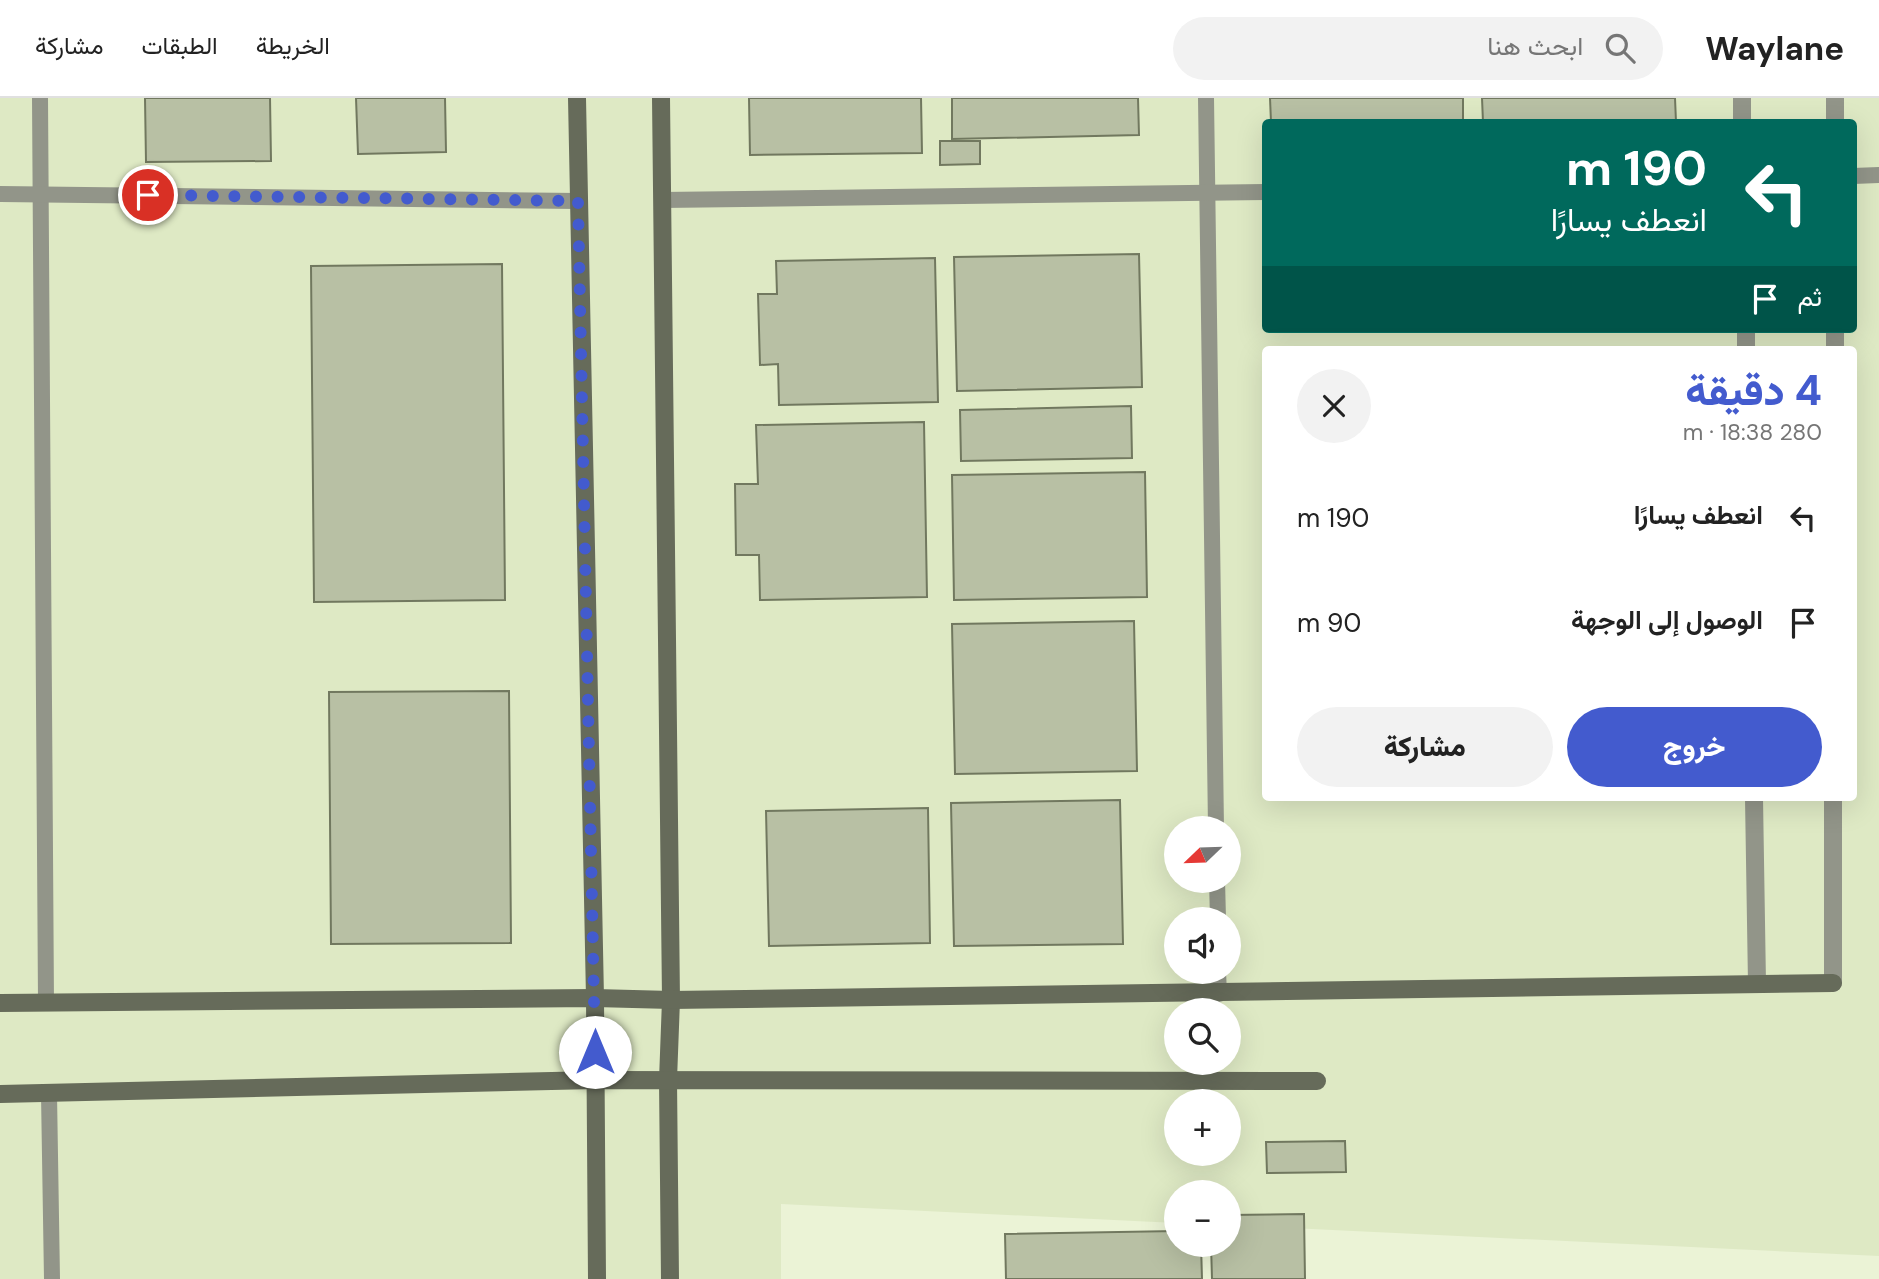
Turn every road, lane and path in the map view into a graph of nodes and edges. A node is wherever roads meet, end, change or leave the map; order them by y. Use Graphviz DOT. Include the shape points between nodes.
graph roads {
  1 [pos="40,98"];
  2 [pos="577,98"];
  3 [pos="661,98"];
  4 [pos="1206,98"];
  5 [pos="1742,98"];
  6 [pos="1835,98"];
  7 [pos="1742,119"];
  8 [pos="1835,119"];
  9 [pos="1879,175"];
  10 [pos="1857,176"];
  11 [pos="1262,192"];
  12 [pos="1206,193"];
  13 [pos="0,194"];
  14 [pos="41,194"];
  15 [pos="662,200"];
  16 [pos="578,201"];
  17 [pos="1754,801"];
  18 [pos="1833,801"];
  19 [pos="1216,816"];
  20 [pos="1219,984"];
  21 [pos="1757,984"];
  22 [pos="1219,994"];
  23 [pos="595,998"];
  24 [pos="671,1000"];
  25 [pos="46,1002"];
  26 [pos="0,1003"];
  27 [pos="594,1080"];
  28 [pos="668,1080"];
  29 [pos="1317,1081"];
  30 [pos="0,1094"];
  31 [pos="49,1094"];
  32 [pos="52,1279"];
  33 [pos="597,1279"];
  34 [pos="670,1279"];
  1 -- 14 [label="lane"];
  2 -- 16 [label="street"];
  3 -- 15 [label="street"];
  4 -- 12 [label="lane"];
  5 -- 7 [label="street"];
  6 -- 8 [label="street"];
  9 -- 10 [label="lane"];
  11 -- 12 [label="lane"];
  12 -- 15 [label="lane"];
  12 -- 19 [label="lane"];
  13 -- 14 [label="lane"];
  14 -- 16 [label="lane"];
  14 -- 25 [label="lane"];
  15 -- 24 [label="street"];
  16 -- 23 [label="street"];
  17 -- 21 [label="street"];
  18 -- 21 [label="street" via="1833,983"];
  20 -- 22 [label="lane"];
  21 -- 22 [label="street"];
  22 -- 24 [label="street"];
  23 -- 24 [label="street"];
  23 -- 25 [label="street"];
  23 -- 27 [label="street"];
  24 -- 28 [label="street"];
  25 -- 26 [label="street"];
  27 -- 28 [label="street"];
  27 -- 31 [label="street"];
  27 -- 33 [label="street"];
  28 -- 29 [label="street"];
  28 -- 34 [label="street"];
  30 -- 31 [label="street"];
  31 -- 32 [label="lane"];
}
